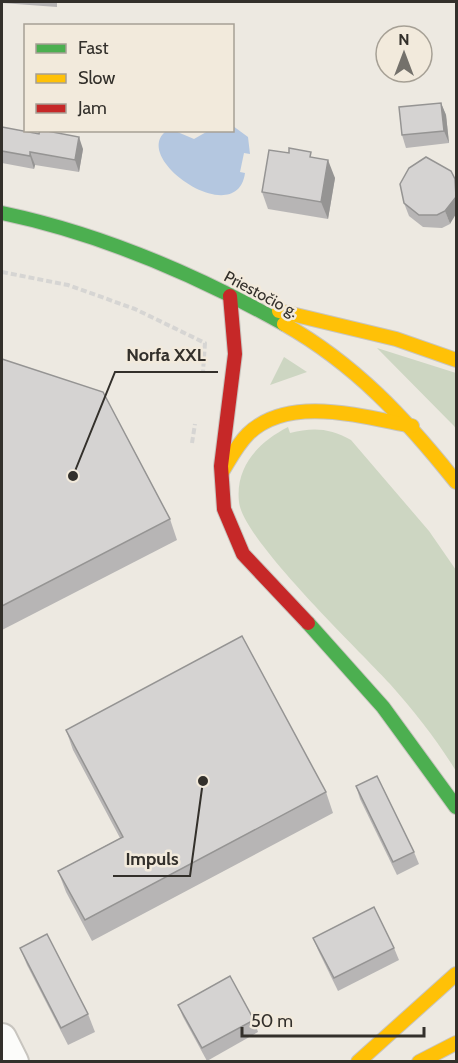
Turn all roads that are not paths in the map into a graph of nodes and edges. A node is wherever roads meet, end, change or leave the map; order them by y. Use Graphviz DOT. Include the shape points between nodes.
graph roads {
  1 [pos="2,213"];
  2 [pos="231,296"];
  3 [pos="249,304"];
  4 [pos="456,360"];
  5 [pos="412,426"];
  6 [pos="219,476"];
  7 [pos="456,482"];
  8 [pos="456,807"];
  9 [pos="456,974"];
  10 [pos="2,1038"];
  11 [pos="456,1042"];
  12 [pos="14,1062"];
  13 [pos="358,1062"];
  14 [pos="419,1062"];
  1 -- 2 [label="main road, Priestočio g." via="68,227 127,246"];
  2 -- 3 [label="main road, Priestočio g."];
  2 -- 6 [label="main road" via="236,347"];
  3 -- 4 [label="main road" via="396,339"];
  3 -- 5 [label="main road, Priestočio g." via="353,370"];
  5 -- 6 [label="main road" via="331,412 296,413 251,431"];
  5 -- 7 [label="main road, Priestočio g."];
  6 -- 8 [label="main road" via="221,506 229,532 243,554 375,697 427,760"];
  9 -- 13 [label="main road"];
  10 -- 12 [label="street"];
  11 -- 14 [label="main road"];
}
